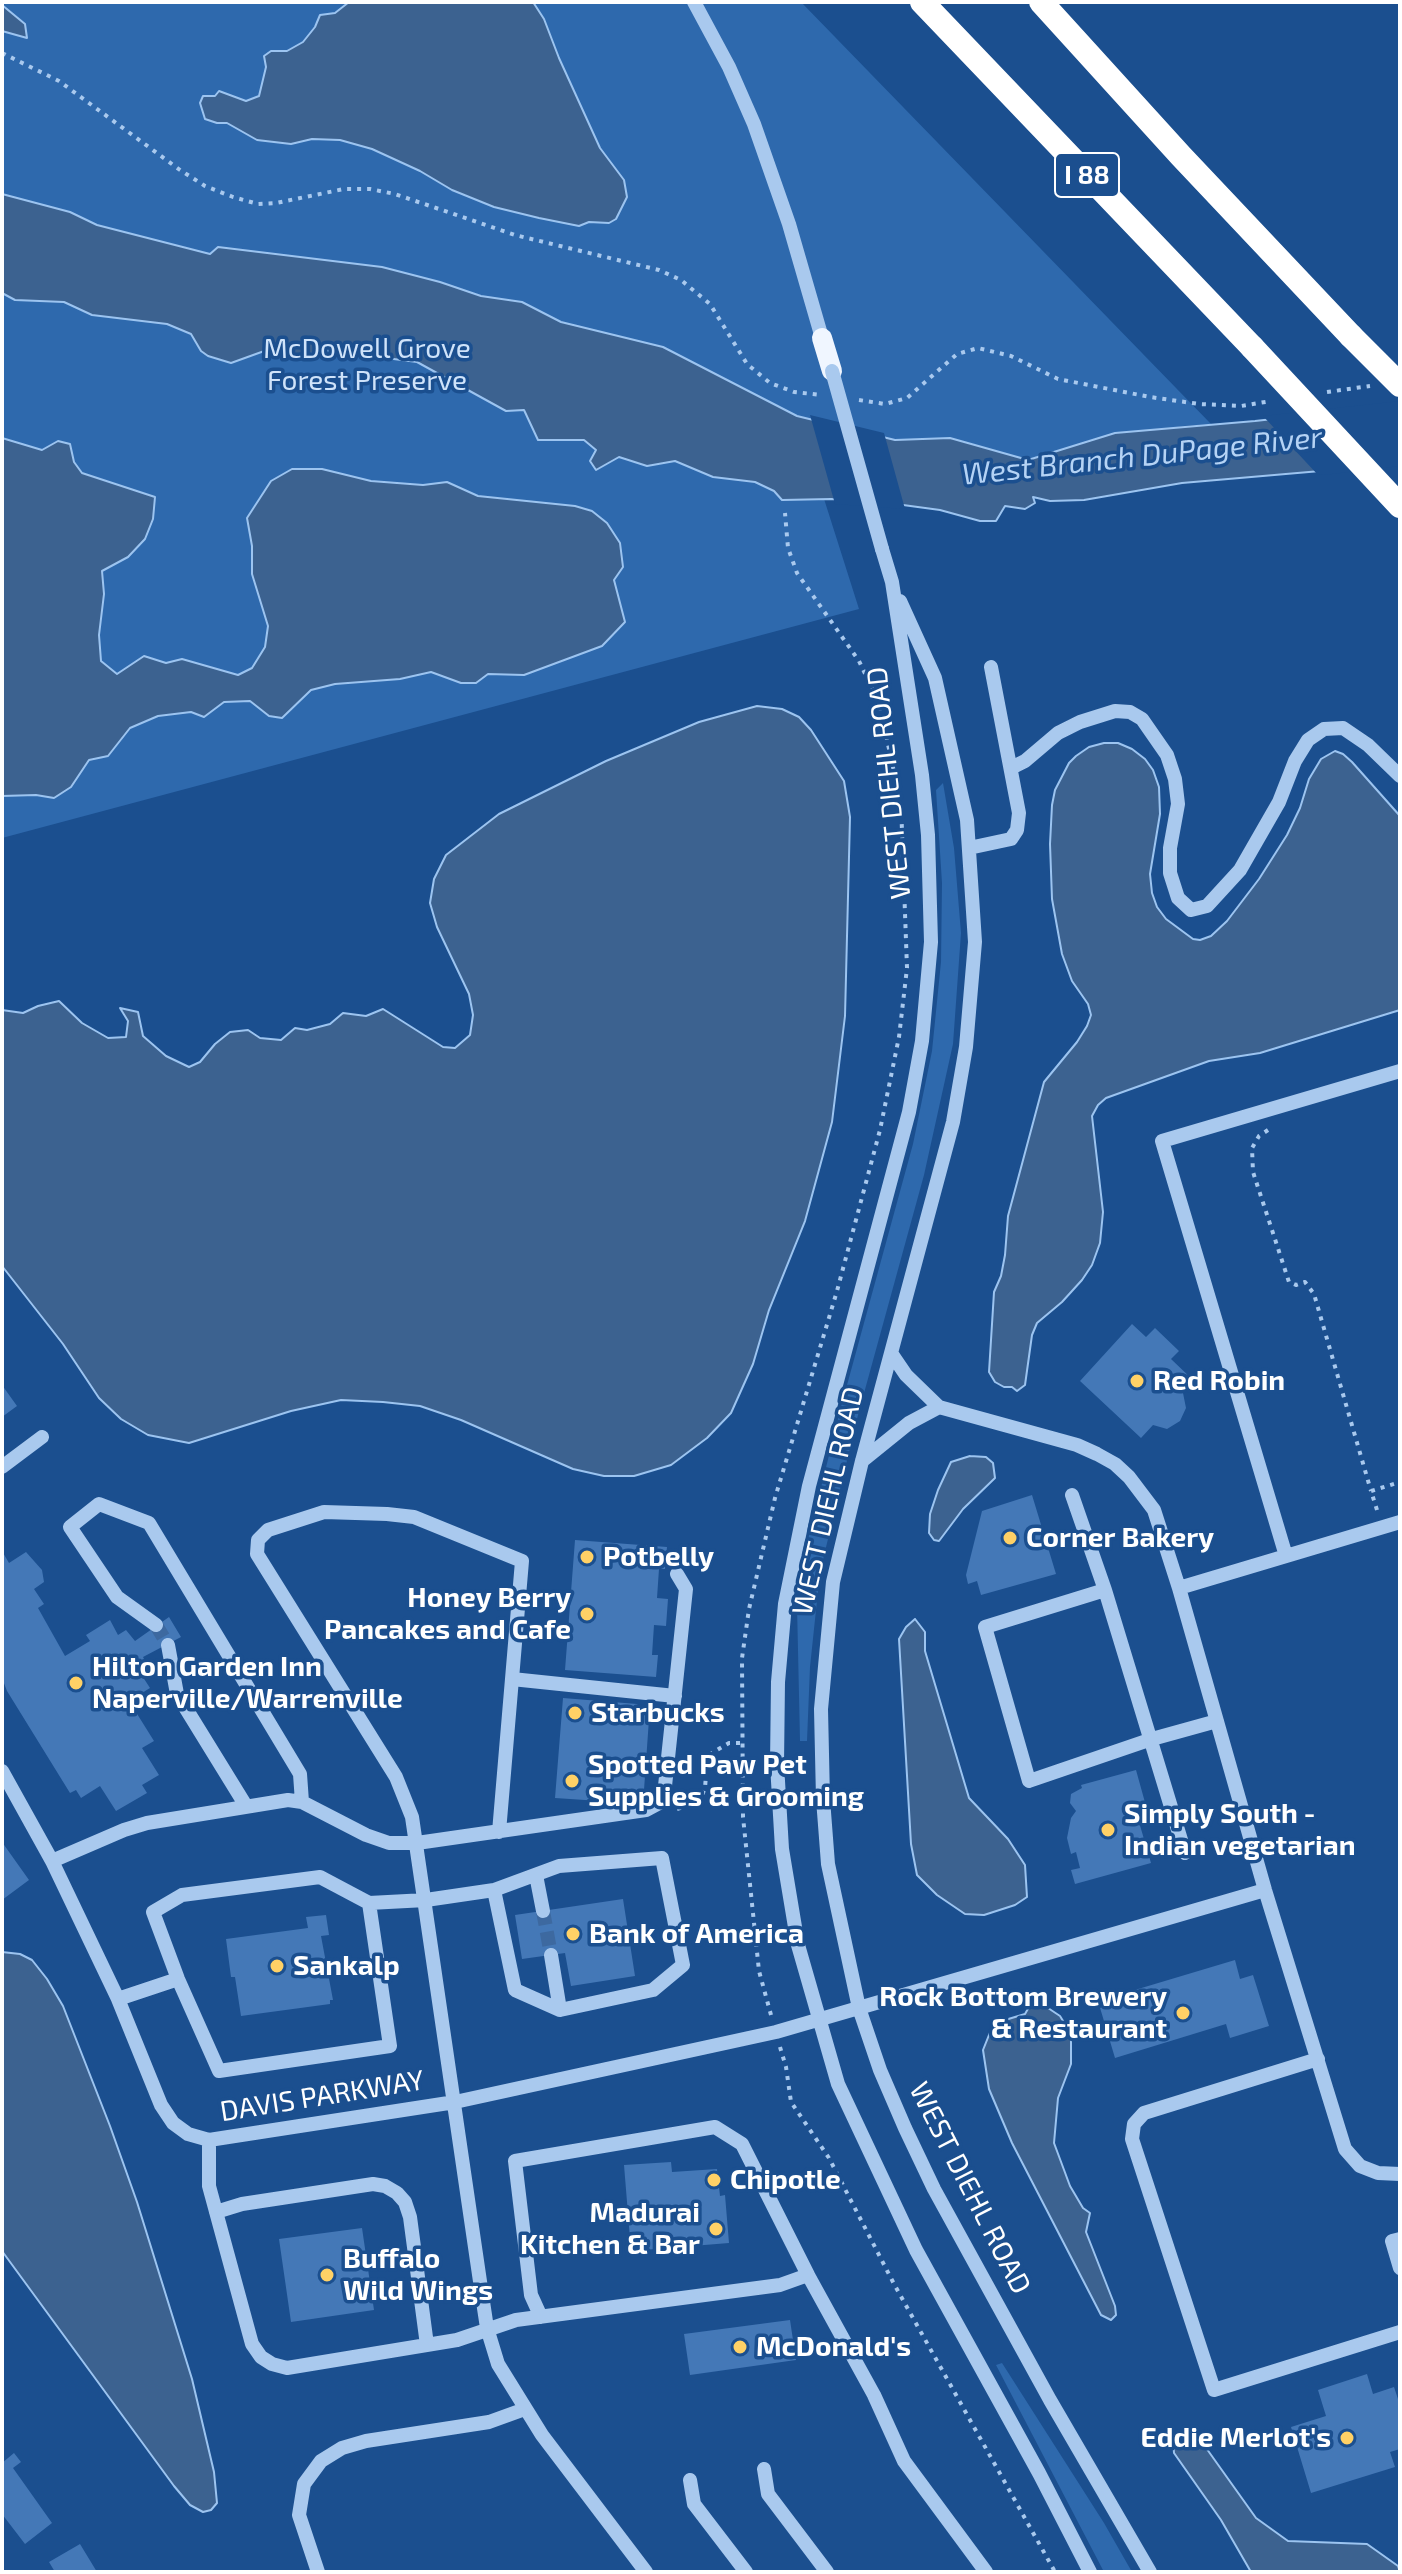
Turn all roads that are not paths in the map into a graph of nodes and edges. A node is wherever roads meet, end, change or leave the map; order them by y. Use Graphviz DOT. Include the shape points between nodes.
graph roads {
  1 [pos="694,2"];
  2 [pos="922,2"];
  3 [pos="1041,2"];
  4 [pos="822,338"];
  5 [pos="832,371"];
  6 [pos="1400,385"];
  7 [pos="1400,506"];
  8 [pos="892,582"];
  9 [pos="991,667"];
  10 [pos="1011,768"];
  11 [pos="1400,776"];
  12 [pos="969,848"];
  13 [pos="1400,1071"];
  14 [pos="891,1353"];
  15 [pos="939,1407"];
  16 [pos="42,1437"];
  17 [pos="862,1461"];
  18 [pos="2,1467"];
  19 [pos="1072,1495"];
  20 [pos="1400,1522"];
  21 [pos="1286,1556"];
  22 [pos="677,1574"];
  23 [pos="1179,1588"];
  24 [pos="1105,1590"];
  25 [pos="156,1625"];
  26 [pos="168,1645"];
  27 [pos="512,1679"];
  28 [pos="675,1696"];
  29 [pos="1217,1721"];
  30 [pos="1152,1739"];
  31 [pos="2,1771"];
  32 [pos="302,1802"];
  33 [pos="246,1806"];
  34 [pos="499,1832"];
  35 [pos="417,1843"];
  36 [pos="1185,1853"];
  37 [pos="52,1861"];
  38 [pos="536,1875"];
  39 [pos="494,1890"];
  40 [pos="1265,1890"];
  41 [pos="426,1900"];
  42 [pos="369,1903"];
  43 [pos="543,1911"];
  44 [pos="551,1955"];
  45 [pos="178,1979"];
  46 [pos="118,1999"];
  47 [pos="859,2008"];
  48 [pos="560,2010"];
  49 [pos="818,2021"];
  50 [pos="1318,2059"];
  51 [pos="455,2102"];
  52 [pos="209,2140"];
  53 [pos="1400,2174"];
  54 [pos="216,2212"];
  55 [pos="1400,2239"];
  56 [pos="1400,2268"];
  57 [pos="808,2275"];
  58 [pos="541,2317"];
  59 [pos="487,2328"];
  60 [pos="1400,2332"];
  61 [pos="427,2345"];
  62 [pos="525,2409"];
  63 [pos="764,2469"];
  64 [pos="690,2480"];
  65 [pos="318,2572"];
  66 [pos="646,2572"];
  67 [pos="746,2572"];
  68 [pos="827,2572"];
  69 [pos="986,2572"];
  70 [pos="1090,2572"];
  71 [pos="1150,2572"];
  1 -- 4 [label="street, WEST DIEHL ROAD" via="754,124"];
  2 -- 7 [label="highway, I 88, bridge"];
  3 -- 6 [label="highway, bridge"];
  4 -- 5 [label="main road, WEST DIEHL ROAD"];
  5 -- 8 [label="street, WEST DIEHL ROAD, bridge"];
  8 -- 12 [label="street, WEST DIEHL ROAD" via="935,678"];
  8 -- 49 [label="street, WEST DIEHL ROAD" via="928,835 931,942 909,1112 809,1486 785,1604 778,1682 782,1849 798,1945"];
  9 -- 10 [label="street"];
  10 -- 11 [label="street" via="1080,722 1115,711 1142,719 1167,755 1175,779 1178,804 1170,873 1178,898 1191,910 1207,906 1240,870 1308,740 1324,729 1343,728"];
  10 -- 12 [label="street" via="1017,830 1011,839"];
  12 -- 14 [label="street, WEST DIEHL ROAD" via="975,942 966,1047 953,1122"];
  13 -- 21 [label="street" via="1162,1141"];
  14 -- 15 [label="street"];
  14 -- 17 [label="street, WEST DIEHL ROAD"];
  15 -- 17 [label="street" via="909,1423"];
  15 -- 23 [label="street" via="1077,1445 1115,1464 1154,1510"];
  16 -- 18 [label="street"];
  17 -- 47 [label="street, WEST DIEHL ROAD" via="833,1582 821,1709 828,1864"];
  19 -- 24 [label="street"];
  20 -- 21 [label="street"];
  21 -- 23 [label="street"];
  22 -- 28 [label="street" via="686,1589"];
  23 -- 29 [label="street"];
  24 -- 30 [label="street"];
  24 -- 30 [label="street" via="985,1627 1029,1781"];
  25 -- 32 [label="street" via="117,1597 70,1527 99,1504 149,1523 300,1774"];
  26 -- 33 [label="street" via="177,1694"];
  27 -- 28 [label="street"];
  27 -- 34 [label="street"];
  27 -- 35 [label="street" via="522,1561 414,1517 387,1514 324,1512 268,1530 258,1540 257,1554 396,1777"];
  28 -- 34 [label="street" via="661,1802 646,1810"];
  29 -- 30 [label="street"];
  29 -- 40 [label="street"];
  30 -- 36 [label="street"];
  31 -- 37 [label="street, DAVIS PARKWAY"];
  32 -- 33 [label="street"];
  32 -- 35 [label="street" via="366,1835 389,1843"];
  33 -- 37 [label="street" via="124,1830"];
  34 -- 35 [label="street"];
  35 -- 41 [label="street"];
  37 -- 46 [label="street, DAVIS PARKWAY"];
  38 -- 39 [label="street"];
  38 -- 43 [label="street"];
  38 -- 48 [label="street" via="559,1866 662,1858 683,1965 653,1990"];
  39 -- 41 [label="street"];
  39 -- 48 [label="street" via="515,1990"];
  40 -- 47 [label="street, DAVIS PARKWAY"];
  40 -- 50 [label="street"];
  41 -- 42 [label="street"];
  41 -- 51 [label="street"];
  42 -- 45 [label="street" via="320,1877 182,1895 153,1912"];
  42 -- 45 [label="street" via="390,2046 219,2071"];
  44 -- 48 [label="street"];
  45 -- 46 [label="street"];
  46 -- 52 [label="street, DAVIS PARKWAY" via="161,2105 188,2134"];
  47 -- 49 [label="street, DAVIS PARKWAY"];
  47 -- 71 [label="street, WEST DIEHL ROAD" via="885,2082 934,2189"];
  49 -- 51 [label="street, DAVIS PARKWAY"];
  49 -- 70 [label="street, WEST DIEHL ROAD" via="844,2097 909,2237"];
  50 -- 53 [label="street" via="1345,2149 1360,2166"];
  50 -- 60 [label="street" via="1144,2113 1134,2124 1132,2139 1214,2390"];
  51 -- 52 [label="street, DAVIS PARKWAY"];
  51 -- 59 [label="street"];
  52 -- 54 [label="street" via="209,2186"];
  54 -- 61 [label="street" via="252,2344 272,2364 287,2368"];
  54 -- 61 [label="street" via="373,2184 397,2193 410,2217"];
  55 -- 56 [label="street" via="1392,2241"];
  57 -- 58 [label="street" via="780,2285"];
  57 -- 58 [label="street" via="742,2144 715,2127 515,2161 531,2295"];
  57 -- 69 [label="street" via="904,2461"];
  58 -- 59 [label="street"];
  59 -- 61 [label="street"];
  59 -- 62 [label="street" via="498,2364"];
  62 -- 65 [label="street" via="489,2422 366,2441 321,2461 304,2484 299,2515"];
  62 -- 66 [label="street"];
  63 -- 68 [label="street" via="768,2494"];
  64 -- 67 [label="street" via="694,2504"];
}
